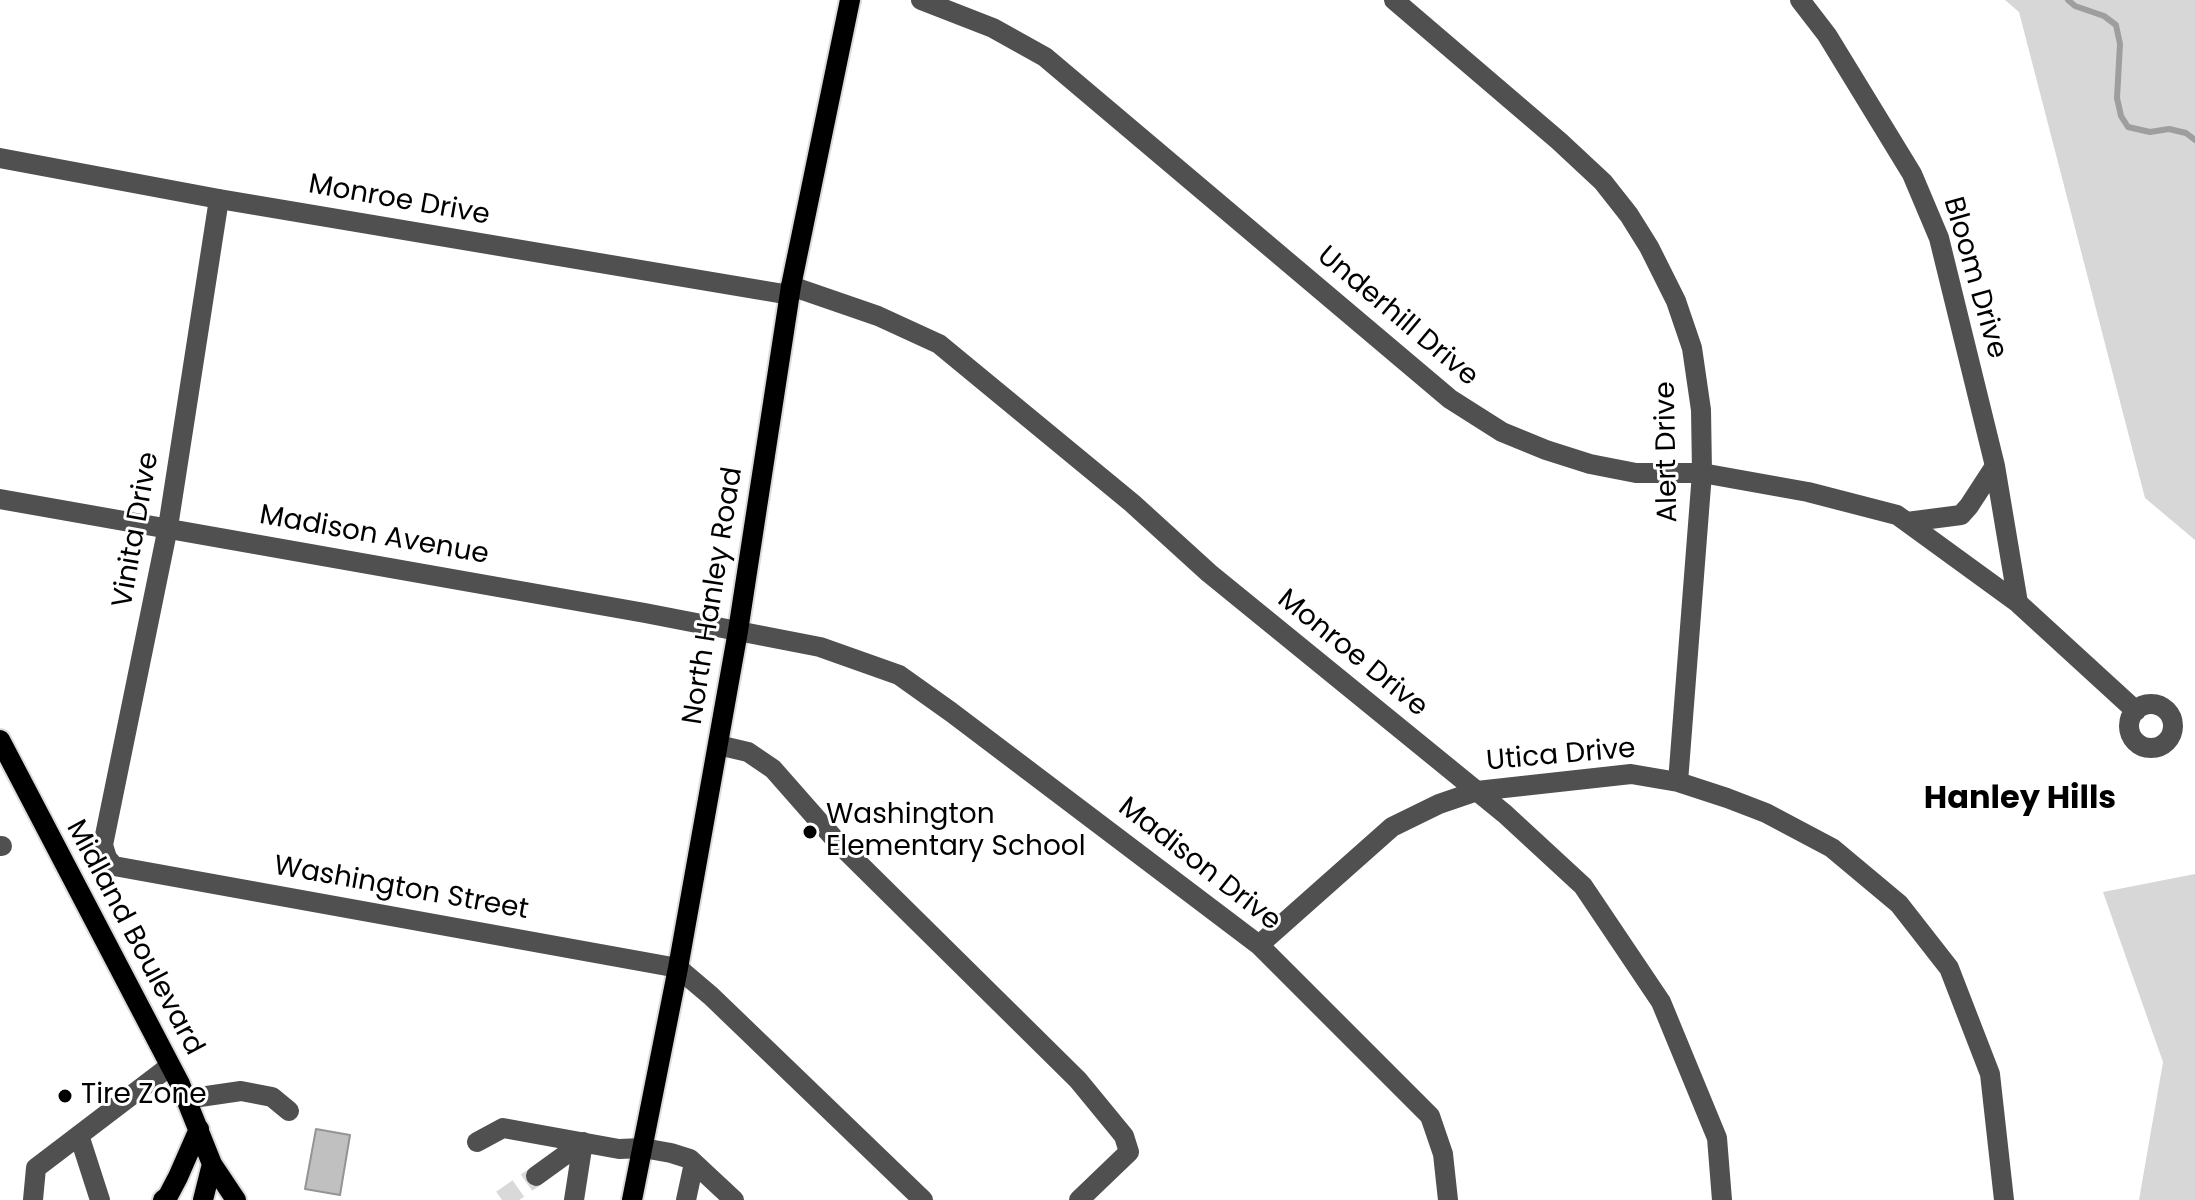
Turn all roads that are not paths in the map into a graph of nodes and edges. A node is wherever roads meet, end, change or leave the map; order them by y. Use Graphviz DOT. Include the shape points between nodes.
graph roads {
  1 [pos="850,0"];
  2 [pos="921,0"];
  3 [pos="1394,0"];
  4 [pos="1800,0"];
  5 [pos="0,158"];
  6 [pos="219,199"];
  7 [pos="790,290"];
  8 [pos="1995,466"];
  9 [pos="1702,473"];
  10 [pos="0,499"];
  11 [pos="1907,522"];
  12 [pos="168,527"];
  13 [pos="2018,603"];
  14 [pos="738,631"];
  15 [pos="2136,711"];
  16 [pos="0,740"];
  17 [pos="718,745"];
  18 [pos="1678,782"];
  19 [pos="1477,791"];
  20 [pos="114,866"];
  21 [pos="1259,945"];
  22 [pos="678,968"];
  23 [pos="170,1066"];
  24 [pos="186,1099"];
  25 [pos="289,1111"];
  26 [pos="199,1129"];
  27 [pos="79,1135"];
  28 [pos="477,1142"];
  29 [pos="583,1142"];
  30 [pos="643,1148"];
  31 [pos="694,1163"];
  32 [pos="212,1164"];
  33 [pos="536,1176"];
  34 [pos="236,1196"];
  35 [pos="570,1197"];
  36 [pos="632,1199"];
  37 [pos="33,1200"];
  38 [pos="100,1200"];
  39 [pos="163,1200"];
  40 [pos="203,1200"];
  41 [pos="686,1200"];
  42 [pos="734,1200"];
  43 [pos="923,1200"];
  44 [pos="1079,1200"];
  45 [pos="1448,1200"];
  46 [pos="1722,1200"];
  47 [pos="2004,1200"];
  1 -- 7 [label="main road, North Hanley Road"];
  2 -- 9 [label="street, Underhill Drive" via="993,28 1045,57 1475,416 1502,432 1590,464 1636,473"];
  3 -- 9 [label="street, Alert Drive" via="1559,141 1629,215 1676,301 1692,348 1701,410"];
  4 -- 8 [label="street, Bloom Drive" via="1905,161 1928,210"];
  5 -- 6 [label="street, Monroe Drive"];
  6 -- 7 [label="street, Monroe Drive"];
  6 -- 12 [label="street, Vinita Drive"];
  7 -- 14 [label="main road, North Hanley Road"];
  7 -- 19 [label="street, Monroe Drive" via="878,316 939,344"];
  8 -- 11 [label="street, Underhill Drive" via="1961,515"];
  8 -- 13 [label="street, Bloom Drive"];
  9 -- 11 [label="street, Underhill Drive" via="1808,492"];
  9 -- 18 [label="street, Alert Drive"];
  10 -- 12 [label="street, Madison Avenue"];
  11 -- 13 [label="street, Underhill Drive"];
  12 -- 14 [label="street, Madison Avenue"];
  12 -- 20 [label="street, Vinita Drive" via="103,845"];
  13 -- 15 [label="street, Underhill Drive"];
  14 -- 17 [label="main road, North Hanley Road"];
  14 -- 21 [label="street, Madison Drive" via="820,647 899,675"];
  16 -- 23 [label="main road, Midland Boulevard"];
  17 -- 22 [label="main road, North Hanley Road"];
  17 -- 44 [label="street" via="748,752 773,769 839,844 1078,1080 1124,1136 1129,1152"];
  18 -- 19 [label="street, Utica Drive" via="1631,774"];
  18 -- 47 [label="street, Utica Drive" via="1766,813 1832,848 1899,904 1949,968 1990,1074"];
  19 -- 21 [label="street, Utica Drive" via="1392,827"];
  19 -- 46 [label="street, Monroe Drive" via="1583,886 1661,1002 1717,1138"];
  20 -- 22 [label="street, Washington Street"];
  21 -- 45 [label="street, Madison Drive" via="1430,1116 1443,1154"];
  22 -- 30 [label="main road, North Hanley Road"];
  22 -- 43 [label="street"];
  23 -- 24 [label="main road, Midland Boulevard"];
  23 -- 27 [label="street"];
  24 -- 25 [label="street" via="241,1091 272,1097"];
  24 -- 26 [label="main road, Midland Boulevard"];
  26 -- 32 [label="main road, Midland Boulevard"];
  26 -- 39 [label="main road"];
  27 -- 37 [label="street" via="36,1168"];
  27 -- 38 [label="street"];
  28 -- 29 [label="street" via="503,1128"];
  29 -- 30 [label="street"];
  29 -- 33 [label="street"];
  29 -- 35 [label="street"];
  30 -- 31 [label="street"];
  30 -- 36 [label="main road, North Hanley Road"];
  31 -- 41 [label="street"];
  31 -- 42 [label="street"];
  32 -- 34 [label="main road, Midland Boulevard"];
  32 -- 40 [label="main road"];
}
